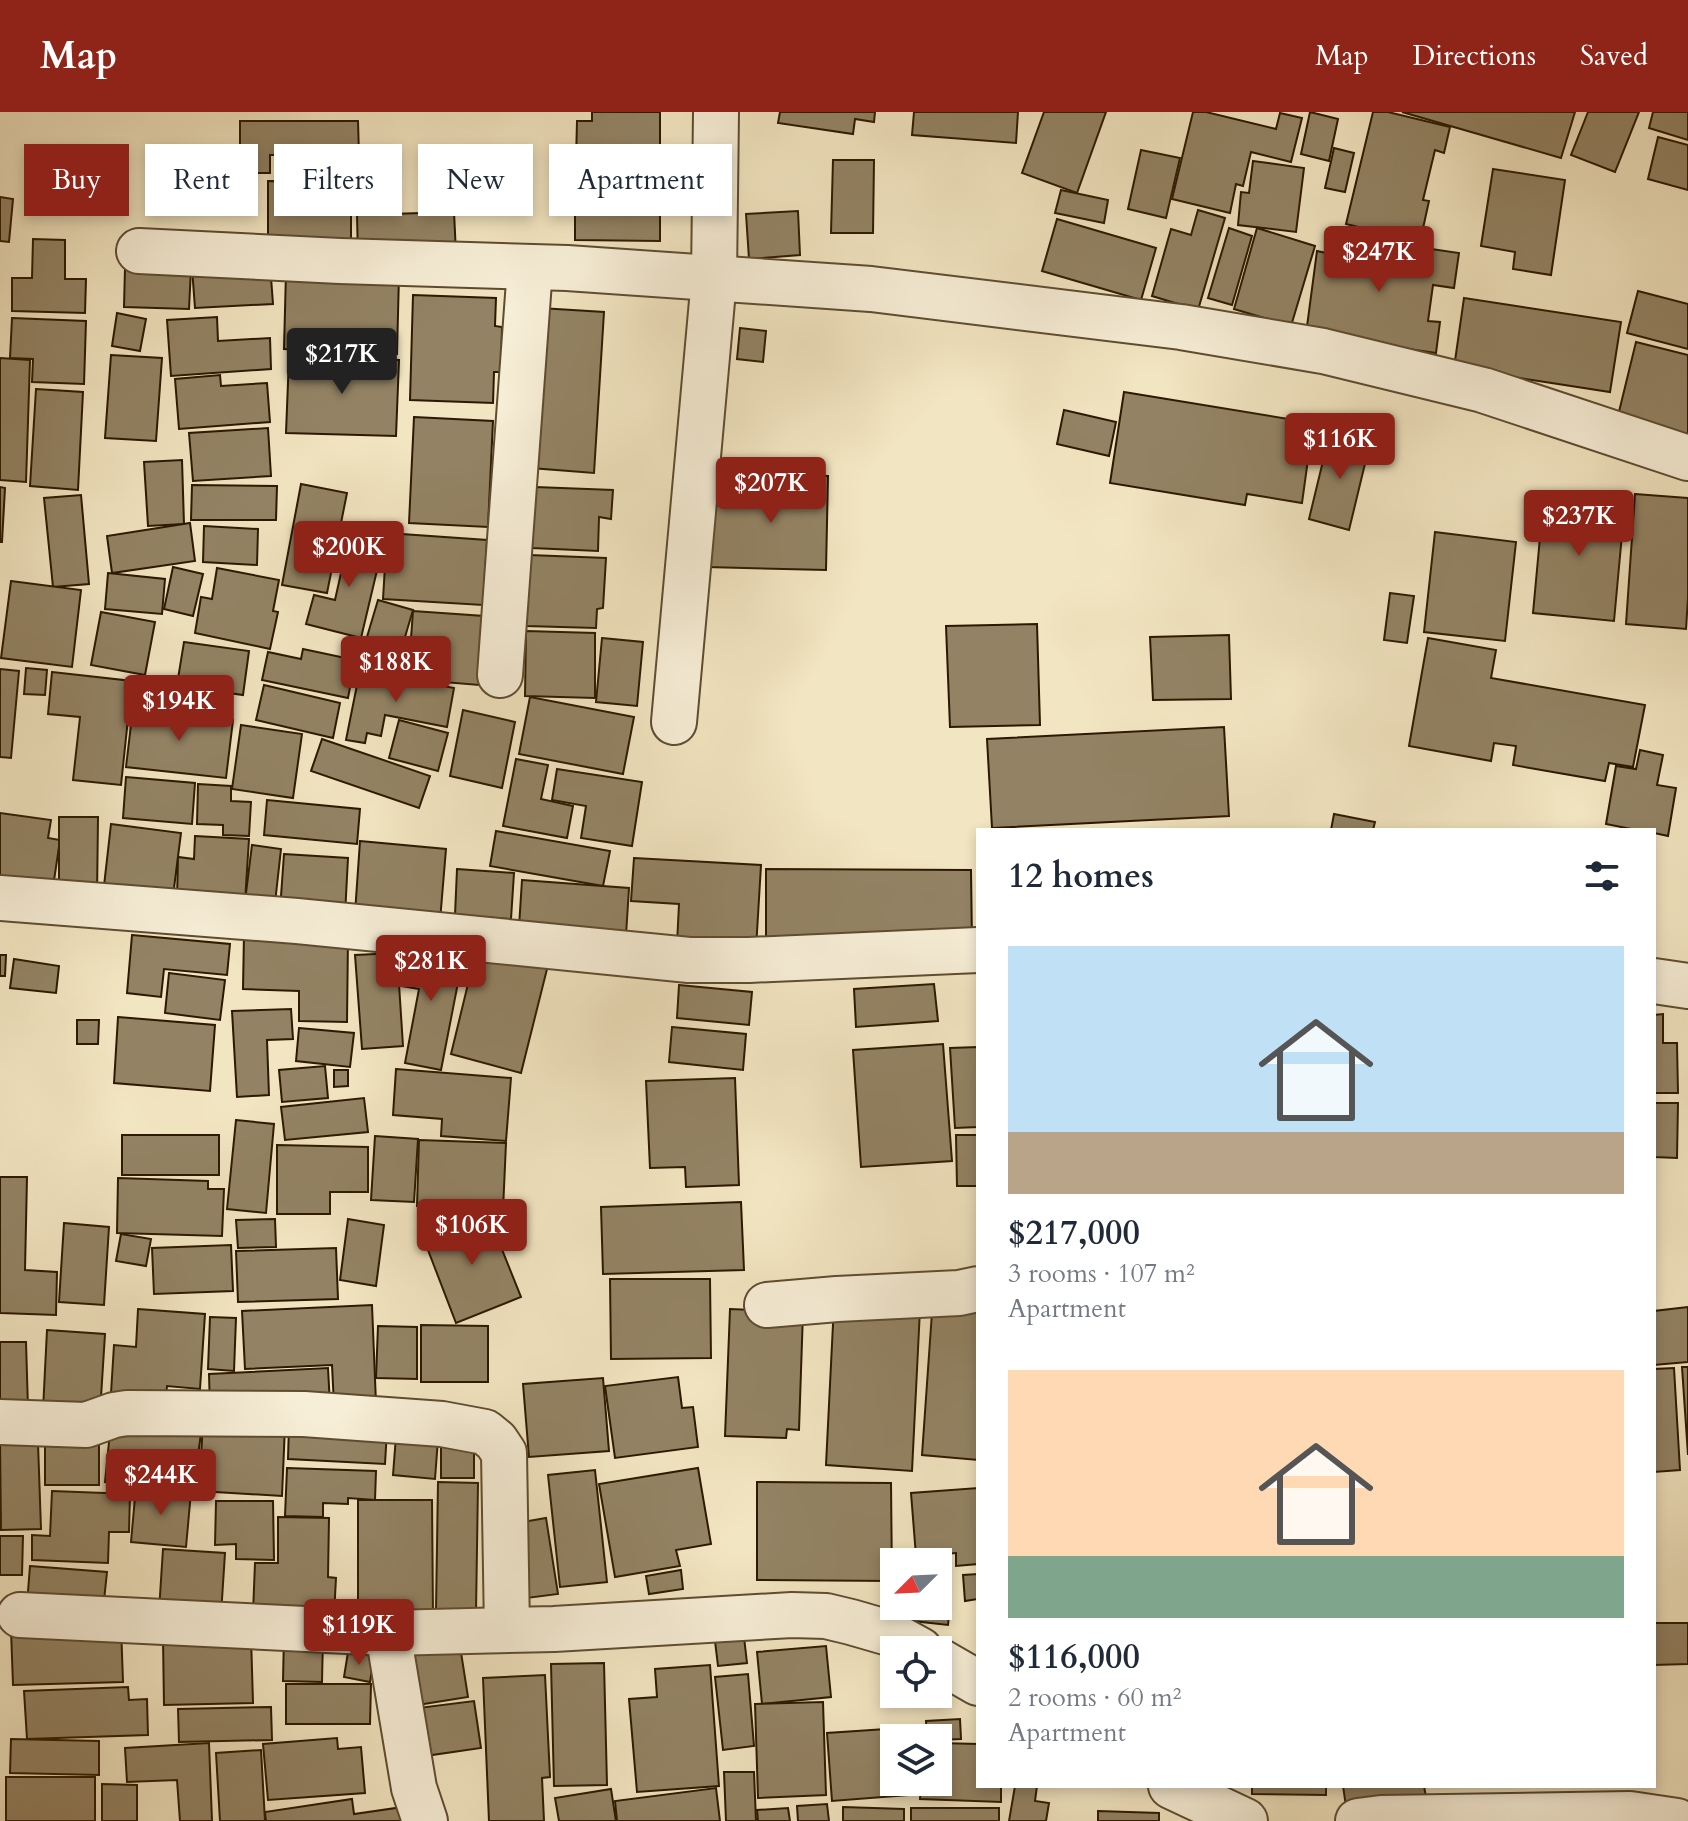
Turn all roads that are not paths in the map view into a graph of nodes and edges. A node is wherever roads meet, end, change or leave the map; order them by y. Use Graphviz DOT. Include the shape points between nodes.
graph roads {
  1 [pos="716,112"];
  2 [pos="139,251"];
  3 [pos="530,268"];
  4 [pos="714,279"];
  5 [pos="1688,458"];
  6 [pos="500,675"];
  7 [pos="674,722"];
  8 [pos="0,898"];
  9 [pos="976,950"];
  10 [pos="1656,981"];
  11 [pos="1688,986"];
  12 [pos="976,1289"];
  13 [pos="767,1305"];
  14 [pos="0,1422"];
  15 [pos="20,1615"];
  16 [pos="507,1629"];
  17 [pos="388,1633"];
  18 [pos="894,1636"];
  19 [pos="952,1668"];
  20 [pos="976,1682"];
  21 [pos="1175,1788"];
  22 [pos="425,1821"];
  23 [pos="1245,1821"];
  24 [pos="1358,1821"];
  25 [pos="1677,1821"];
  1 -- 4 [label="street"];
  2 -- 3 [label="street"];
  3 -- 4 [label="street"];
  3 -- 6 [label="street"];
  4 -- 5 [label="street" via="887,291 1181,327 1323,351 1483,390"];
  4 -- 7 [label="street"];
  8 -- 9 [label="street" via="689,960"];
  10 -- 11 [label="street"];
  12 -- 13 [label="street"];
  14 -- 16 [label="street" via="86,1425 127,1413 304,1414 485,1432 504,1453"];
  15 -- 17 [label="street"];
  16 -- 17 [label="street"];
  16 -- 18 [label="street" via="792,1615 826,1616"];
  17 -- 22 [label="street" via="414,1788"];
  19 -- 20 [label="street"];
  21 -- 23 [label="street"];
  24 -- 25 [label="street" via="1630,1814"];
}
